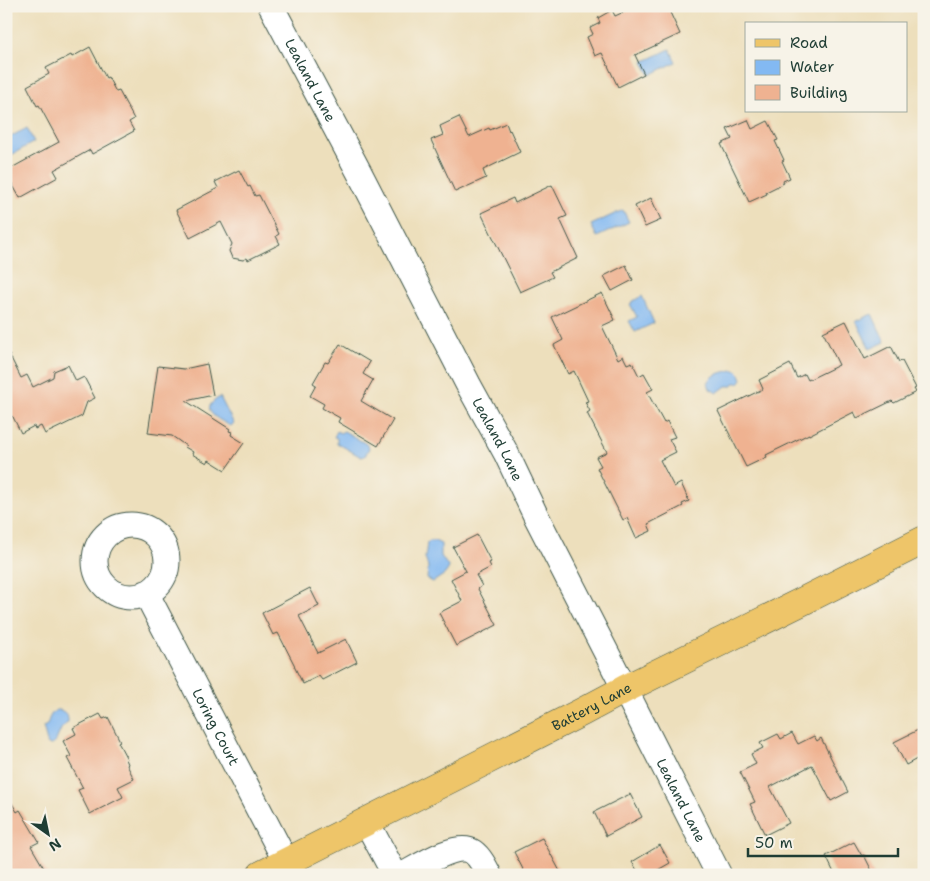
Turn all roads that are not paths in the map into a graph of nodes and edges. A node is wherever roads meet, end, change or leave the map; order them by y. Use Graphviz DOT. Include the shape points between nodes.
graph roads {
  1 [pos="271,6"];
  2 [pos="924,540"];
  3 [pos="146,594"];
  4 [pos="625,689"];
  5 [pos="366,821"];
  6 [pos="286,862"];
  7 [pos="261,875"];
  8 [pos="395,875"];
  9 [pos="403,875"];
  10 [pos="489,875"];
  11 [pos="719,875"];
  1 -- 4 [label="street, Lealand Lane" via="506,453"];
  2 -- 4 [label="main road, Battery Lane"];
  3 -- 6 [label="street, Loring Court"];
  4 -- 5 [label="main road, Battery Lane"];
  4 -- 11 [label="street, Lealand Lane"];
  5 -- 6 [label="main road, Battery Lane"];
  5 -- 8 [label="street"];
  6 -- 7 [label="main road, Battery Lane"];
  9 -- 10 [label="street" via="447,852 462,848 479,858"];
}
